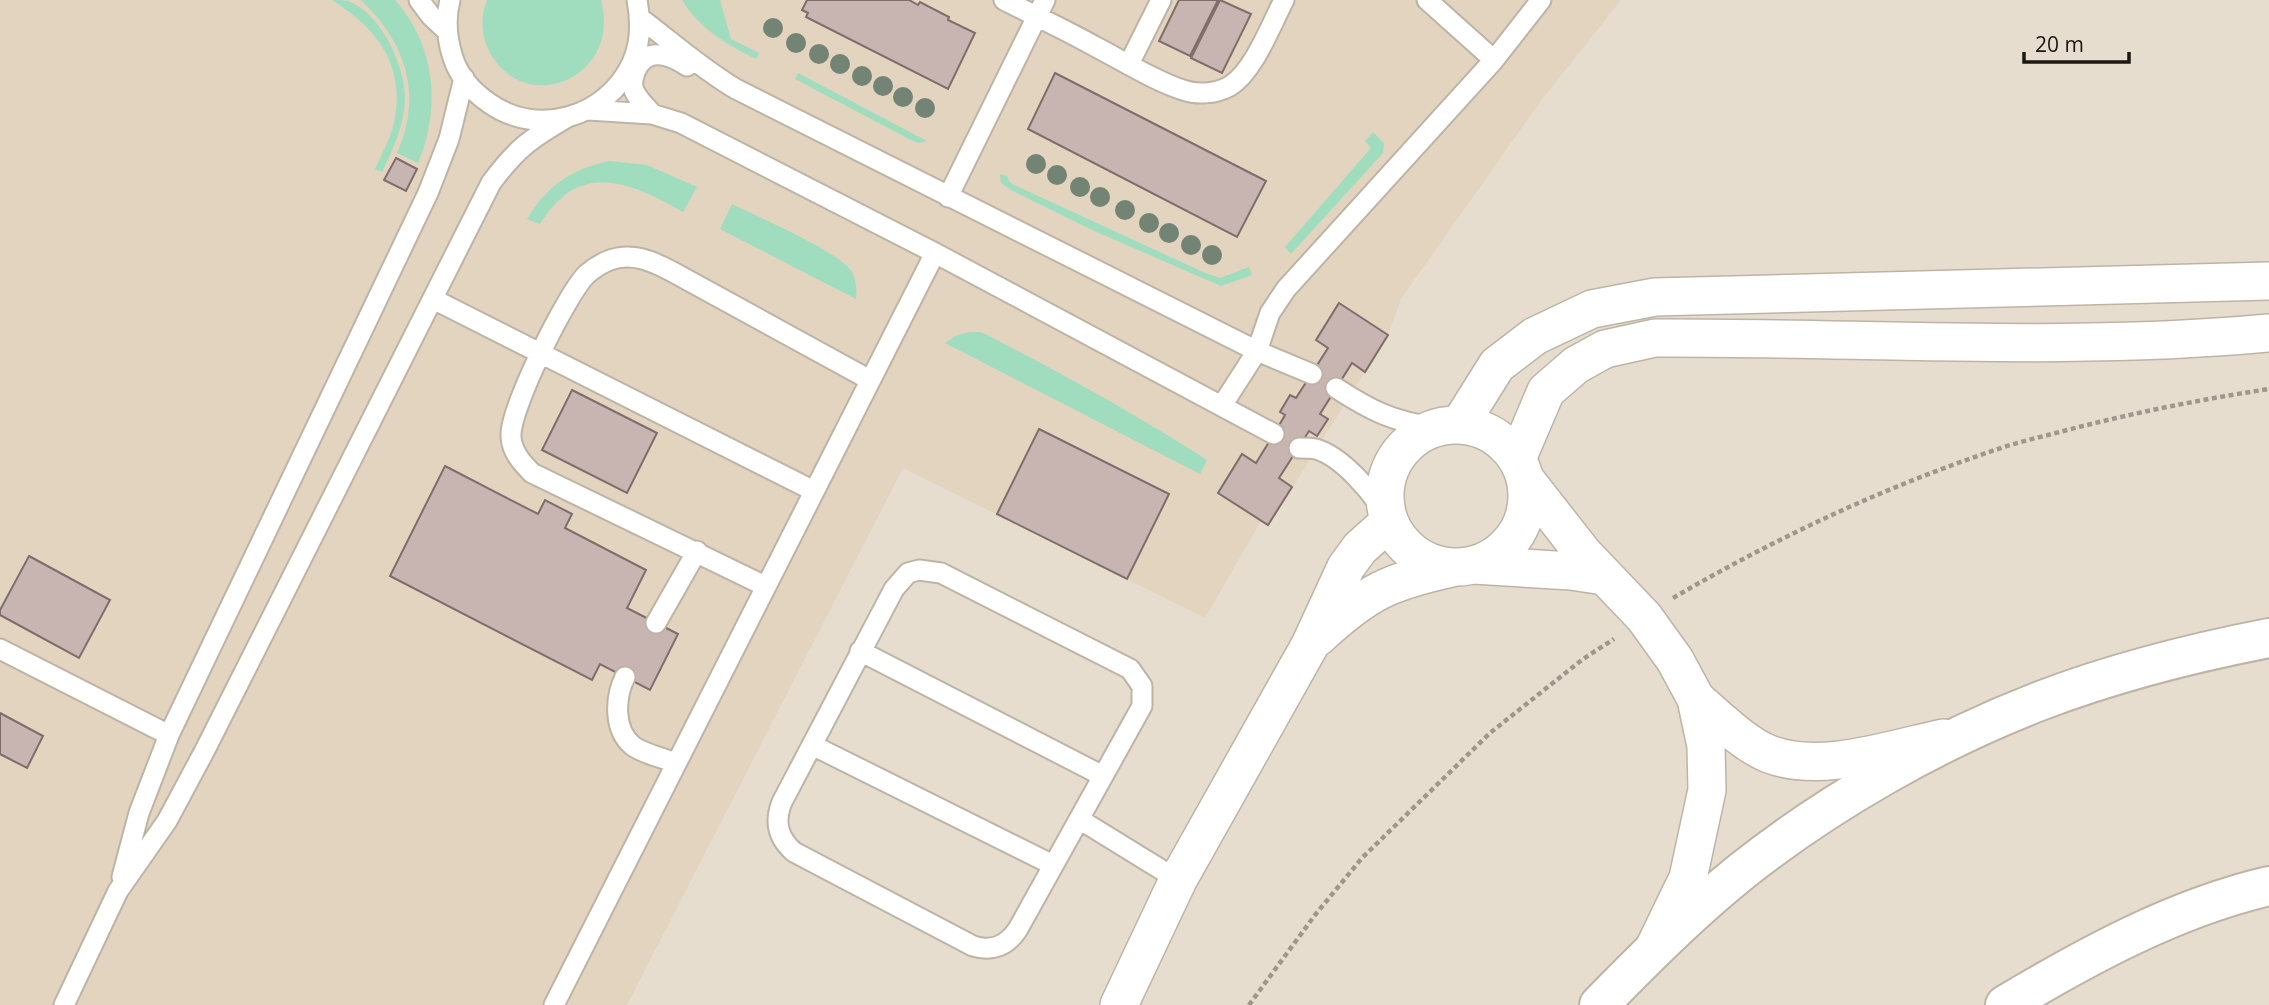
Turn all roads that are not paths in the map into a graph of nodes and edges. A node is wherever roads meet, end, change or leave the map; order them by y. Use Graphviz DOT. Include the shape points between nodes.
graph roads {
  1 [pos="419,0"];
  2 [pos="450,0"];
  3 [pos="1004,0"];
  4 [pos="1161,0"];
  5 [pos="1284,0"];
  6 [pos="1427,0"];
  7 [pos="1541,0"];
  8 [pos="1041,8"];
  9 [pos="639,9"];
  10 [pos="447,31"];
  11 [pos="1494,60"];
  12 [pos="1129,64"];
  13 [pos="708,73"];
  14 [pos="464,78"];
  15 [pos="589,110"];
  16 [pos="652,114"];
  17 [pos="566,118"];
  18 [pos="948,197"];
  19 [pos="935,253"];
  20 [pos="2269,281"];
  21 [pos="433,299"];
  22 [pos="2269,333"];
  23 [pos="1256,351"];
  24 [pos="540,354"];
  25 [pos="1312,374"];
  26 [pos="870,380"];
  27 [pos="1336,388"];
  28 [pos="1223,404"];
  29 [pos="1447,426"];
  30 [pos="1274,434"];
  31 [pos="1299,448"];
  32 [pos="1521,469"];
  33 [pos="814,491"];
  34 [pos="1388,518"];
  35 [pos="697,551"];
  36 [pos="1463,567"];
  37 [pos="1604,576"];
  38 [pos="765,586"];
  39 [pos="656,622"];
  40 [pos="2269,638"];
  41 [pos="1310,645"];
  42 [pos="0,649"];
  43 [pos="860,652"];
  44 [pos="625,677"];
  45 [pos="1696,699"];
  46 [pos="1966,733"];
  47 [pos="169,735"];
  48 [pos="811,746"];
  49 [pos="676,763"];
  50 [pos="1103,776"];
  51 [pos="1079,819"];
  52 [pos="1053,865"];
  53 [pos="1178,880"];
  54 [pos="2269,886"];
  55 [pos="118,891"];
  56 [pos="1653,949"];
  57 [pos="64,1005"];
  58 [pos="554,1005"];
  59 [pos="1119,1005"];
  60 [pos="1599,1005"];
  61 [pos="2005,1005"];
  1 -- 10 [label="lane"];
  2 -- 10 [label="lane"];
  3 -- 8 [label="lane"];
  4 -- 12 [label="lane"];
  5 -- 12 [label="lane" via="1251,63 1229,86 1214,92 1182,90"];
  6 -- 11 [label="lane"];
  7 -- 11 [label="lane"];
  8 -- 12 [label="lane"];
  8 -- 18 [label="lane"];
  9 -- 13 [label="lane"];
  9 -- 15 [label="lane" via="639,40 633,61 622,81"];
  10 -- 14 [label="lane" via="455,64"];
  11 -- 23 [label="lane" via="1286,289 1270,313"];
  13 -- 16 [label="lane" via="666,54 644,59 633,88"];
  13 -- 18 [label="lane"];
  14 -- 17 [label="lane" via="479,96 520,118"];
  14 -- 47 [label="lane" via="449,139 428,193"];
  15 -- 16 [label="lane"];
  15 -- 17 [label="lane"];
  16 -- 19 [label="lane" via="681,123"];
  17 -- 21 [label="lane" via="526,142 491,183"];
  18 -- 23 [label="lane"];
  19 -- 26 [label="lane"];
  19 -- 28 [label="lane"];
  20 -- 29 [label="street" via="1655,297 1592,309 1535,335 1497,365"];
  21 -- 24 [label="lane"];
  21 -- 55 [label="lane" via="167,821"];
  22 -- 32 [label="street" via="2055,342 1654,338 1605,349 1576,365 1546,391"];
  23 -- 25 [label="lane"];
  23 -- 28 [label="lane"];
  24 -- 26 [label="lane" via="587,274 611,259 639,257"];
  24 -- 33 [label="lane"];
  24 -- 35 [label="lane" via="511,426 515,453 523,464 532,473"];
  26 -- 33 [label="lane"];
  27 -- 29 [label="lane" via="1389,418 1411,425"];
  28 -- 30 [label="lane"];
  29 -- 32 [label="street" via="1477,428 1493,435 1507,445"];
  29 -- 34 [label="street" via="1418,435 1394,461 1384,496"];
  31 -- 34 [label="lane" via="1316,449 1348,470"];
  32 -- 36 [label="street" via="1526,511 1521,526 1502,551"];
  32 -- 37 [label="street"];
  33 -- 38 [label="lane"];
  34 -- 36 [label="street" via="1399,540 1414,554 1432,564"];
  34 -- 41 [label="street" via="1346,567"];
  35 -- 38 [label="lane"];
  35 -- 39 [label="lane"];
  36 -- 37 [label="street"];
  36 -- 41 [label="street" via="1409,578 1367,596"];
  37 -- 45 [label="street" via="1644,617"];
  38 -- 49 [label="lane"];
  40 -- 46 [label="highway" via="2128,672 2040,701"];
  41 -- 53 [label="street"];
  42 -- 47 [label="lane"];
  43 -- 48 [label="lane"];
  43 -- 50 [label="lane"];
  43 -- 50 [label="lane" via="900,580 919,570 941,573 1130,670 1142,686 1142,706"];
  44 -- 49 [label="lane" via="617,702 624,733 633,746"];
  45 -- 46 [label="street" via="1767,753 1794,761 1829,761"];
  45 -- 56 [label="street" via="1706,746 1707,790 1688,877"];
  46 -- 56 [label="highway" via="1818,816 1742,871"];
  47 -- 55 [label="lane" via="139,813"];
  48 -- 52 [label="lane"];
  48 -- 52 [label="lane" via="778,810 778,829 787,845 972,946 990,949 1007,943"];
  49 -- 58 [label="lane"];
  50 -- 51 [label="lane"];
  51 -- 52 [label="lane"];
  51 -- 53 [label="lane"];
  53 -- 59 [label="street"];
  54 -- 61 [label="highway" via="2164,921 2075,963"];
  55 -- 57 [label="lane"];
  56 -- 60 [label="highway"];
}
